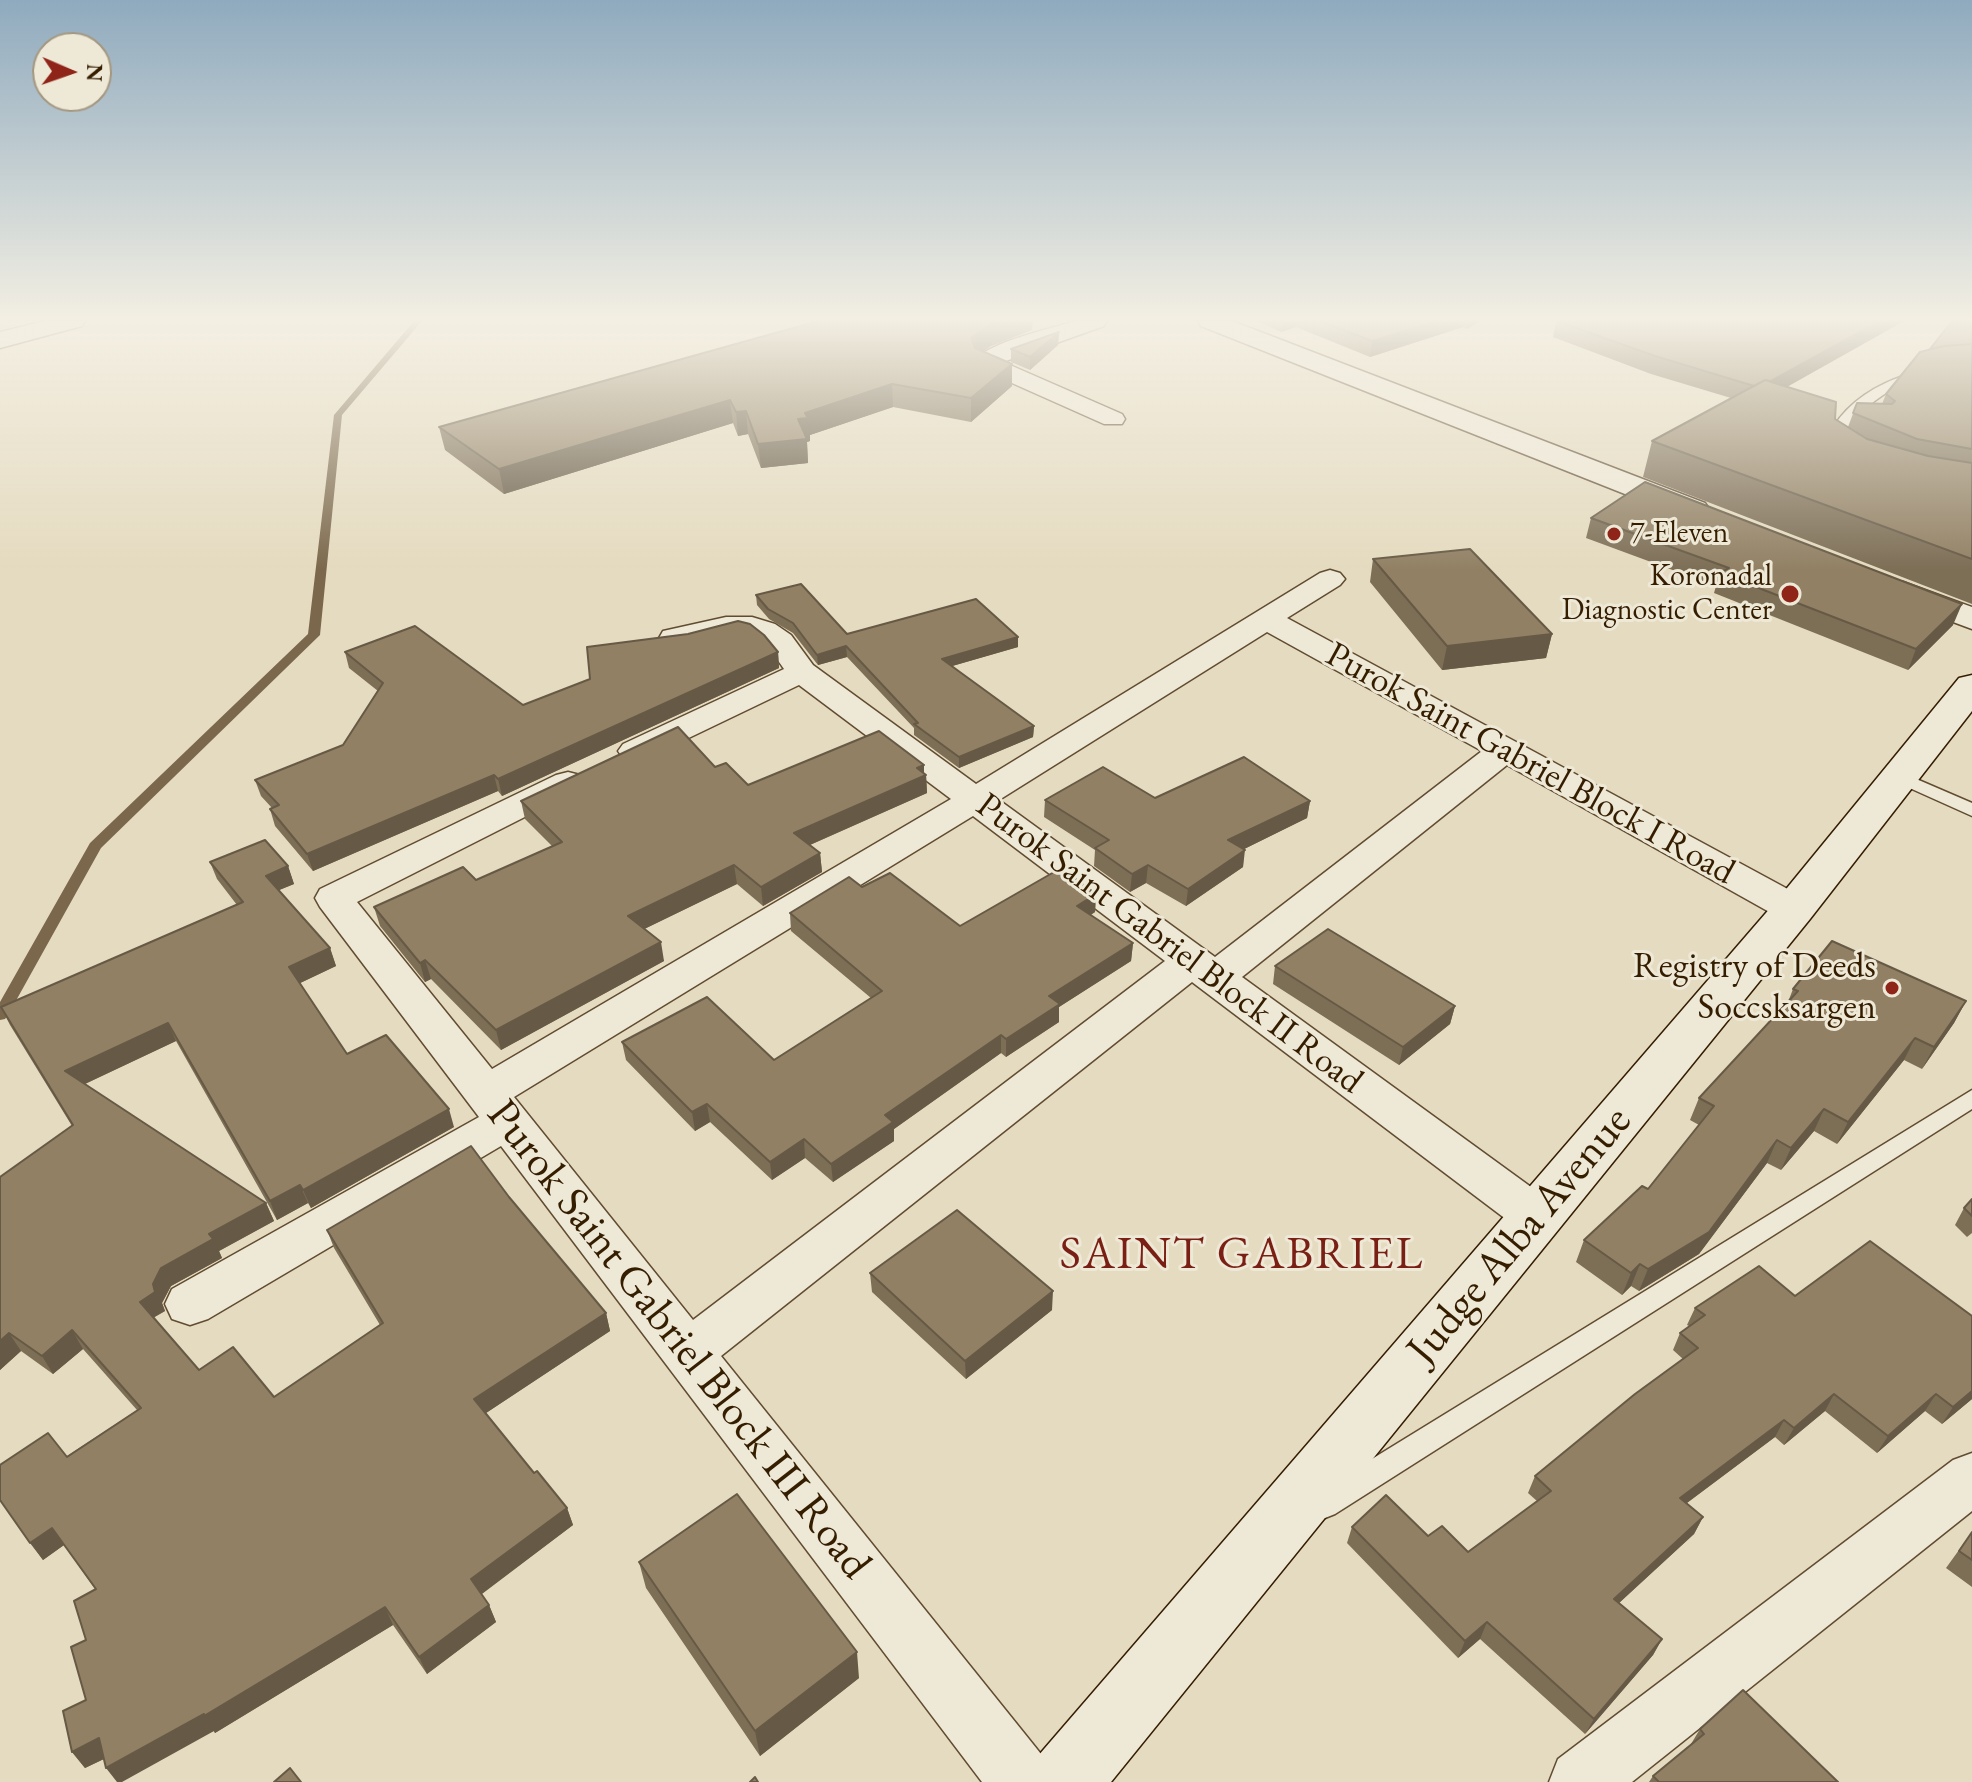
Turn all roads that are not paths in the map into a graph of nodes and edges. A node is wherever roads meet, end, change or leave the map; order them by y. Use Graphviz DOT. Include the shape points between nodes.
graph roads {
  1 [pos="1079,404"];
  2 [pos="1422,404"];
  3 [pos="1864,404"];
  4 [pos="1113,419"];
  5 [pos="1840,457"];
  6 [pos="1723,522"];
  7 [pos="1330,579"];
  8 [pos="1869,579"];
  9 [pos="1266,619"];
  10 [pos="1972,619"];
  11 [pos="674,638"];
  12 [pos="802,672"];
  13 [pos="1972,686"];
  14 [pos="1505,750"];
  15 [pos="1900,777"];
  16 [pos="975,800"];
  17 [pos="1972,810"];
  18 [pos="1794,909"];
  19 [pos="1203,970"];
  20 [pos="1972,1098"];
  21 [pos="497,1107"];
  22 [pos="1536,1216"];
  23 [pos="190,1304"];
  24 [pos="688,1353"];
  25 [pos="1972,1478"];
  26 [pos="1262,1544"];
  27 [pos="1022,1782"];
  28 [pos="1064,1782"];
  29 [pos="1581,1782"];
  1 -- 4 [label="street"];
  2 -- 6 [label="main road"];
  3 -- 5 [label="lane" via="1834,434 1832,452"];
  7 -- 9 [label="street"];
  8 -- 10 [label="main road"];
  9 -- 14 [label="street, Purok Saint Gabriel Block I Road"];
  9 -- 16 [label="street"];
  11 -- 12 [label="street, Purok Saint Gabriel Block II Road" via="739,624 762,628 778,639"];
  12 -- 16 [label="street, Purok Saint Gabriel Block II Road"];
  12 -- 21 [label="street, Purok Saint Gabriel Block III Road" via="334,898"];
  13 -- 15 [label="main road, Judge Alba Avenue"];
  14 -- 18 [label="street, Purok Saint Gabriel Block I Road"];
  14 -- 19 [label="street"];
  15 -- 17 [label="lane"];
  15 -- 18 [label="main road, Judge Alba Avenue"];
  16 -- 19 [label="street, Purok Saint Gabriel Block II Road"];
  16 -- 21 [label="street"];
  18 -- 22 [label="main road, Judge Alba Avenue"];
  19 -- 22 [label="street, Purok Saint Gabriel Block II Road"];
  19 -- 24 [label="street"];
  20 -- 26 [label="lane"];
  21 -- 23 [label="street"];
  21 -- 24 [label="street, Purok Saint Gabriel Block III Road"];
  22 -- 26 [label="main road, Judge Alba Avenue"];
  24 -- 27 [label="street, Purok Saint Gabriel Block III Road"];
  25 -- 29 [label="street"];
  26 -- 28 [label="main road, Judge Alba Avenue"];
}
